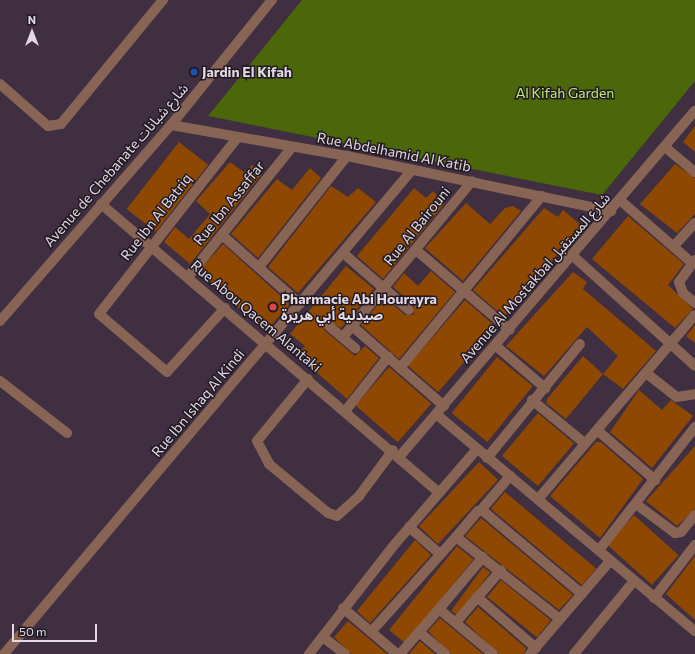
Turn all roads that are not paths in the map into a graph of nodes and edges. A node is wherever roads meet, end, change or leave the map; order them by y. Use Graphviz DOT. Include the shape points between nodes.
graph roads {
  1 [pos="163,0"];
  2 [pos="268,2"];
  3 [pos="0,84"];
  4 [pos="695,111"];
  5 [pos="171,125"];
  6 [pos="236,139"];
  7 [pos="292,147"];
  8 [pos="665,147"];
  9 [pos="347,156"];
  10 [pos="412,170"];
  11 [pos="695,172"];
  12 [pos="472,181"];
  13 [pos="542,196"];
  14 [pos="621,201"];
  15 [pos="101,204"];
  16 [pos="611,211"];
  17 [pos="695,223"];
  18 [pos="222,235"];
  19 [pos="152,245"];
  20 [pos="674,246"];
  21 [pos="416,250"];
  22 [pos="343,253"];
  23 [pos="573,256"];
  24 [pos="693,261"];
  25 [pos="258,267"];
  26 [pos="188,277"];
  27 [pos="384,288"];
  28 [pos="464,291"];
  29 [pos="695,303"];
  30 [pos="300,304"];
  31 [pos="225,308"];
  32 [pos="409,310"];
  33 [pos="695,315"];
  34 [pos="0,321"];
  35 [pos="352,326"];
  36 [pos="330,327"];
  37 [pos="510,330"];
  38 [pos="343,337"];
  39 [pos="267,344"];
  40 [pos="580,344"];
  41 [pos="671,345"];
  42 [pos="496,346"];
  43 [pos="355,348"];
  44 [pos="388,357"];
  45 [pos="695,366"];
  46 [pos="400,368"];
  47 [pos="646,373"];
  48 [pos="308,379"];
  49 [pos="0,381"];
  50 [pos="545,388"];
  51 [pos="695,394"];
  52 [pos="532,400"];
  53 [pos="444,406"];
  54 [pos="346,410"];
  55 [pos="436,414"];
  56 [pos="597,430"];
  57 [pos="694,430"];
  58 [pos="67,433"];
  59 [pos="583,442"];
  60 [pos="476,450"];
  61 [pos="397,453"];
  62 [pos="487,458"];
  63 [pos="510,476"];
  64 [pos="655,480"];
  65 [pos="439,493"];
  66 [pos="538,498"];
  67 [pos="636,504"];
  68 [pos="481,510"];
  69 [pos="693,522"];
  70 [pos="409,527"];
  71 [pos="456,537"];
  72 [pos="695,545"];
  73 [pos="599,550"];
  74 [pos="440,554"];
  75 [pos="483,557"];
  76 [pos="610,561"];
  77 [pos="501,570"];
  78 [pos="634,581"];
  79 [pos="582,594"];
  80 [pos="477,597"];
  81 [pos="654,598"];
  82 [pos="343,608"];
  83 [pos="439,610"];
  84 [pos="560,619"];
  85 [pos="457,621"];
  86 [pos="695,631"];
  87 [pos="372,632"];
  88 [pos="419,632"];
  89 [pos="323,637"];
  90 [pos="533,651"];
  91 [pos="4,654"];
  92 [pos="309,654"];
  93 [pos="345,654"];
  94 [pos="399,654"];
  95 [pos="445,654"];
  96 [pos="493,654"];
  97 [pos="574,654"];
  1 -- 3 [label="street" via="61,124 48,126"];
  2 -- 5 [label="street, Avenue de Chebanate شارع شبانات"];
  4 -- 8 [label="street, Avenue Al Mostakbal شارع المستقبل"];
  5 -- 6 [label="street, Rue Abdelhamid Al Katib"];
  5 -- 15 [label="street, Avenue de Chebanate شارع شبانات"];
  6 -- 7 [label="street, Rue Abdelhamid Al Katib"];
  6 -- 19 [label="street, Rue Ibn Al Batriq"];
  7 -- 9 [label="street, Rue Abdelhamid Al Katib"];
  7 -- 18 [label="street, Rue Ibn Assaffar"];
  8 -- 11 [label="street"];
  8 -- 14 [label="street, Avenue Al Mostakbal شارع المستقبل"];
  9 -- 10 [label="street, Rue Abdelhamid Al Katib"];
  9 -- 25 [label="street"];
  10 -- 12 [label="street, Rue Abdelhamid Al Katib"];
  10 -- 22 [label="street, Rue Ibn Ishaq Al Kindi"];
  12 -- 13 [label="street, Rue Abdelhamid Al Katib"];
  12 -- 21 [label="street, Rue Al Bairouni"];
  13 -- 16 [label="street, Rue Abdelhamid Al Katib"];
  13 -- 28 [label="street"];
  14 -- 16 [label="street, Avenue Al Mostakbal شارع المستقبل"];
  14 -- 20 [label="street"];
  15 -- 19 [label="street, Rue Abou Qacem Alantaki"];
  15 -- 34 [label="street, Avenue de Chebanate شارع شبانات"];
  16 -- 23 [label="street, Avenue Al Mostakbal شارع المستقبل"];
  17 -- 20 [label="street"];
  18 -- 25 [label="street"];
  18 -- 26 [label="street, Rue Ibn Assaffar"];
  19 -- 26 [label="street, Rue Abou Qacem Alantaki"];
  19 -- 31 [label="street, Rue Ibn Al Batriq" via="99,314 167,372"];
  20 -- 24 [label="street"];
  21 -- 27 [label="street, Rue Al Bairouni"];
  21 -- 28 [label="street"];
  22 -- 27 [label="street, Rue Al Bairouni"];
  22 -- 30 [label="street, Rue Ibn Ishaq Al Kindi"];
  23 -- 37 [label="street, Avenue Al Mostakbal شارع المستقبل"];
  23 -- 41 [label="street"];
  24 -- 29 [label="street" via="679,282 683,293"];
  25 -- 30 [label="street"];
  26 -- 31 [label="street, Rue Abou Qacem Alantaki"];
  27 -- 32 [label="street, Rue Al Bairouni"];
  27 -- 35 [label="street, Rue Al Bairouni"];
  28 -- 37 [label="street"];
  28 -- 46 [label="street"];
  30 -- 39 [label="street, Rue Ibn Ishaq Al Kindi"];
  31 -- 39 [label="street, Rue Abou Qacem Alantaki"];
  33 -- 41 [label="street"];
  35 -- 38 [label="street, Rue Al Bairouni"];
  35 -- 44 [label="street"];
  36 -- 38 [label="street"];
  37 -- 42 [label="street, Avenue Al Mostakbal شارع المستقبل"];
  38 -- 43 [label="street"];
  39 -- 48 [label="street, Rue Abou Qacem Alantaki"];
  39 -- 91 [label="street, Rue Ibn Ishaq Al Kindi"];
  40 -- 50 [label="street"];
  41 -- 45 [label="street"];
  41 -- 47 [label="street"];
  42 -- 50 [label="street"];
  42 -- 53 [label="street, Avenue Al Mostakbal شارع المستقبل"];
  44 -- 46 [label="street"];
  44 -- 54 [label="street"];
  46 -- 53 [label="street"];
  47 -- 51 [label="street" via="677,397"];
  47 -- 56 [label="street"];
  48 -- 54 [label="street, Rue Abou Qacem Alantaki"];
  48 -- 61 [label="street, Avenue Al Mostakbal شارع المستقبل" via="257,441 269,464 328,513 337,516 359,496"];
  49 -- 58 [label="street"];
  50 -- 52 [label="street"];
  52 -- 59 [label="street"];
  52 -- 62 [label="street"];
  53 -- 55 [label="street, Avenue Al Mostakbal شارع المستقبل"];
  54 -- 61 [label="street, Rue Abou Qacem Alantaki"];
  55 -- 60 [label="street"];
  55 -- 61 [label="street, Avenue Al Mostakbal شارع المستقبل"];
  56 -- 59 [label="street"];
  56 -- 64 [label="street"];
  57 -- 64 [label="street"];
  59 -- 66 [label="street"];
  60 -- 62 [label="street"];
  60 -- 65 [label="street"];
  61 -- 65 [label="street, Rue Abou Qacem Alantaki"];
  62 -- 63 [label="street"];
  63 -- 66 [label="street"];
  63 -- 68 [label="street"];
  64 -- 67 [label="street"];
  65 -- 70 [label="street"];
  66 -- 73 [label="street"];
  67 -- 69 [label="street" via="674,533"];
  67 -- 73 [label="street"];
  68 -- 71 [label="street"];
  68 -- 79 [label="street"];
  70 -- 74 [label="street"];
  70 -- 82 [label="street"];
  71 -- 74 [label="street"];
  71 -- 75 [label="street"];
  72 -- 81 [label="street"];
  73 -- 76 [label="street"];
  74 -- 87 [label="street"];
  75 -- 77 [label="street"];
  75 -- 83 [label="street"];
  76 -- 78 [label="street"];
  76 -- 79 [label="street"];
  77 -- 80 [label="street"];
  77 -- 84 [label="street"];
  78 -- 81 [label="street"];
  78 -- 97 [label="street"];
  79 -- 84 [label="street"];
  80 -- 85 [label="street"];
  80 -- 90 [label="street"];
  81 -- 86 [label="street"];
  82 -- 87 [label="street"];
  82 -- 89 [label="street"];
  83 -- 85 [label="street"];
  83 -- 88 [label="street"];
  84 -- 90 [label="street"];
  85 -- 96 [label="street"];
  87 -- 94 [label="street"];
  88 -- 94 [label="street"];
  88 -- 95 [label="street"];
  89 -- 92 [label="street"];
  89 -- 93 [label="street"];
}
